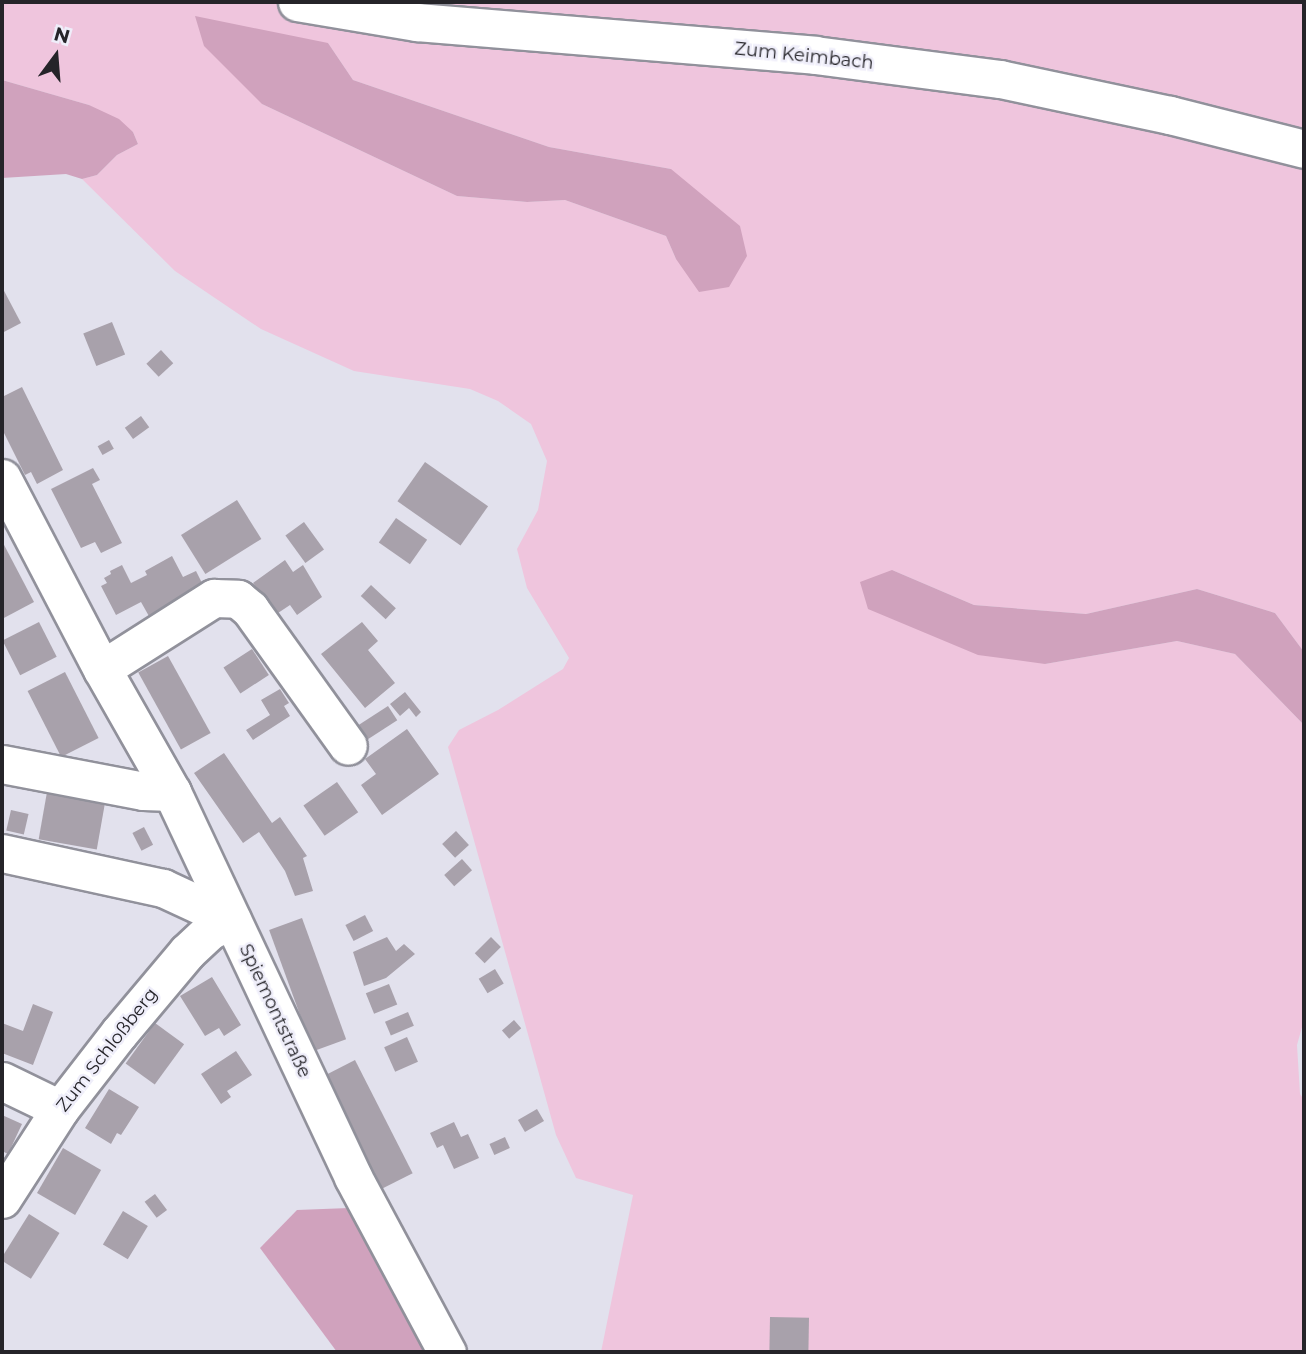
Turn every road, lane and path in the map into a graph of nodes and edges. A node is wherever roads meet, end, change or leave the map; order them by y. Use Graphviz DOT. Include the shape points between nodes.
graph roads {
  1 [pos="297,2"];
  2 [pos="1304,149"];
  3 [pos="2,478"];
  4 [pos="102,669"];
  5 [pos="348,746"];
  6 [pos="2,764"];
  7 [pos="172,792"];
  8 [pos="2,853"];
  9 [pos="232,920"];
  10 [pos="2,1081"];
  11 [pos="60,1109"];
  12 [pos="2,1199"];
  13 [pos="447,1352"];
  1 -- 2 [label="street, Zum Keimbach" via="417,22 815,55 1000,79"];
  3 -- 4 [label="street, Spiemontstraße"];
  4 -- 5 [label="street" via="214,598 238,599 250,609"];
  4 -- 7 [label="street, Spiemontstraße"];
  6 -- 7 [label="street" via="143,791"];
  7 -- 9 [label="street, Spiemontstraße"];
  8 -- 9 [label="street" via="163,888"];
  9 -- 11 [label="street, Zum Schloßberg" via="211,930 187,952"];
  9 -- 13 [label="street, Spiemontstraße" via="353,1177"];
  10 -- 11 [label="street"];
  11 -- 12 [label="street, Zum Schloßberg"];
}
